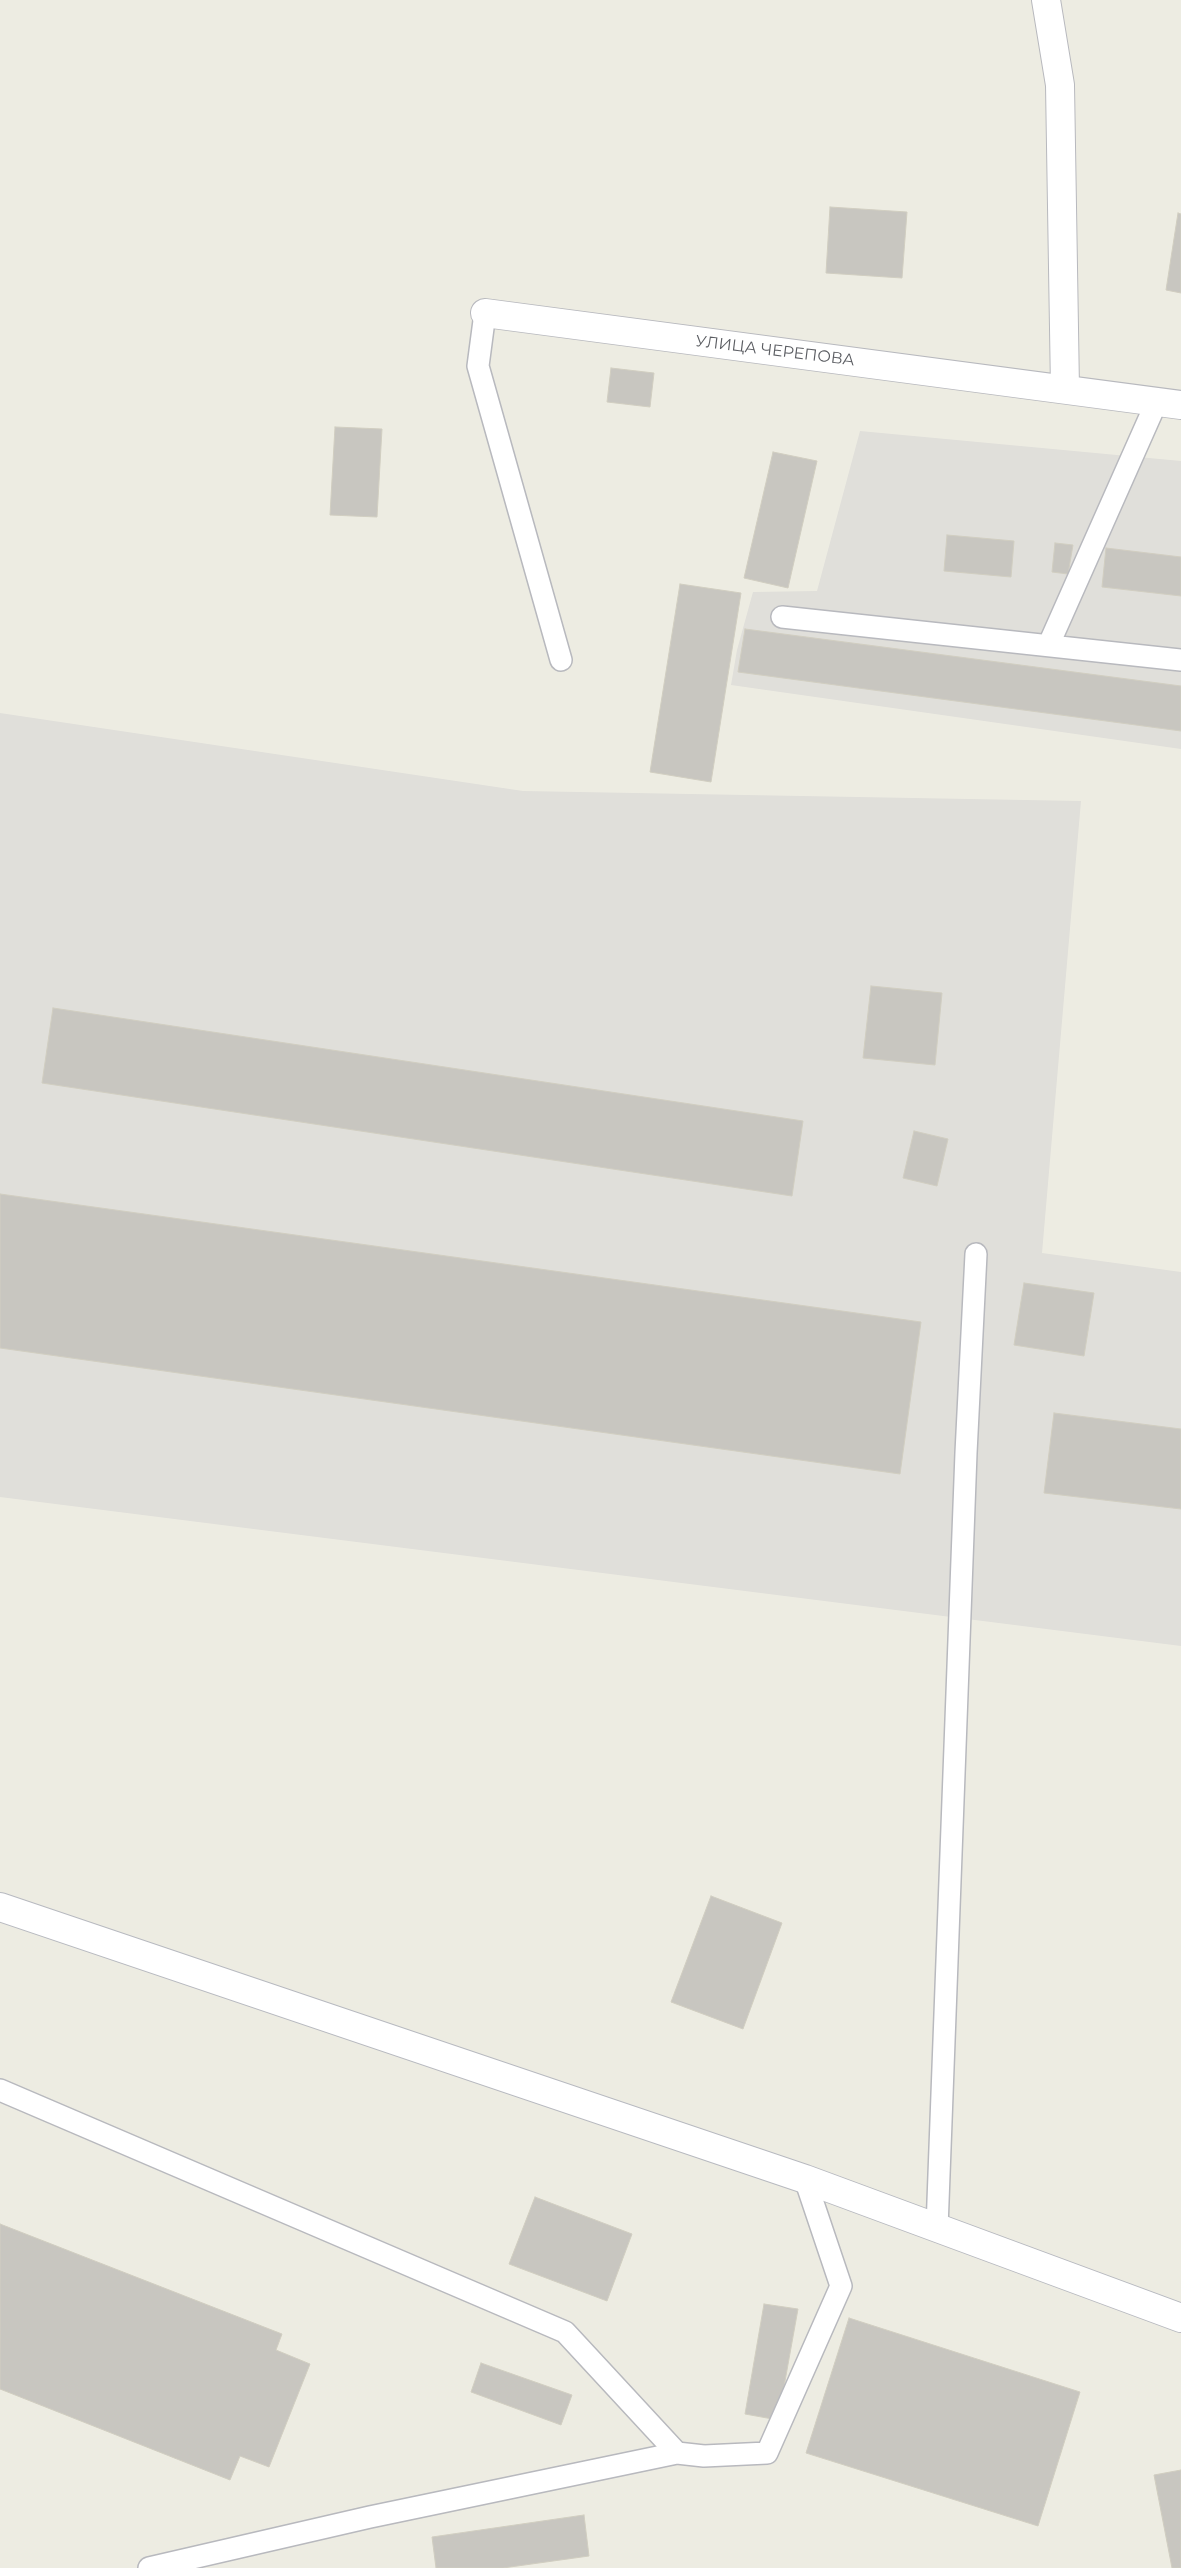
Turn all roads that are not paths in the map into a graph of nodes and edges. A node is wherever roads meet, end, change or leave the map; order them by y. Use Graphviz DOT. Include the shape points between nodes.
graph roads {
  1 [pos="1046,0"];
  2 [pos="485,313"];
  3 [pos="1065,389"];
  4 [pos="1169,403"];
  5 [pos="782,617"];
  6 [pos="1049,644"];
  7 [pos="560,660"];
  8 [pos="1181,660"];
  9 [pos="976,1254"];
  10 [pos="0,1907"];
  11 [pos="0,2090"];
  12 [pos="805,2179"];
  13 [pos="936,2228"];
  14 [pos="1181,2318"];
  15 [pos="677,2452"];
  16 [pos="148,2568"];
  1 -- 3 [label="street" via="1060,85"];
  2 -- 3 [label="street, УЛИЦА ЧЕРЕПОВА"];
  2 -- 7 [label="lane" via="478,366"];
  3 -- 4 [label="street, УЛИЦА ЧЕРЕПОВА"];
  4 -- 6 [label="lane"];
  5 -- 6 [label="lane"];
  6 -- 8 [label="lane"];
  9 -- 13 [label="lane"];
  10 -- 12 [label="street"];
  11 -- 15 [label="lane" via="565,2332"];
  12 -- 13 [label="street"];
  12 -- 15 [label="lane" via="841,2286 767,2452 704,2456"];
  13 -- 14 [label="street"];
  15 -- 16 [label="lane"];
}
